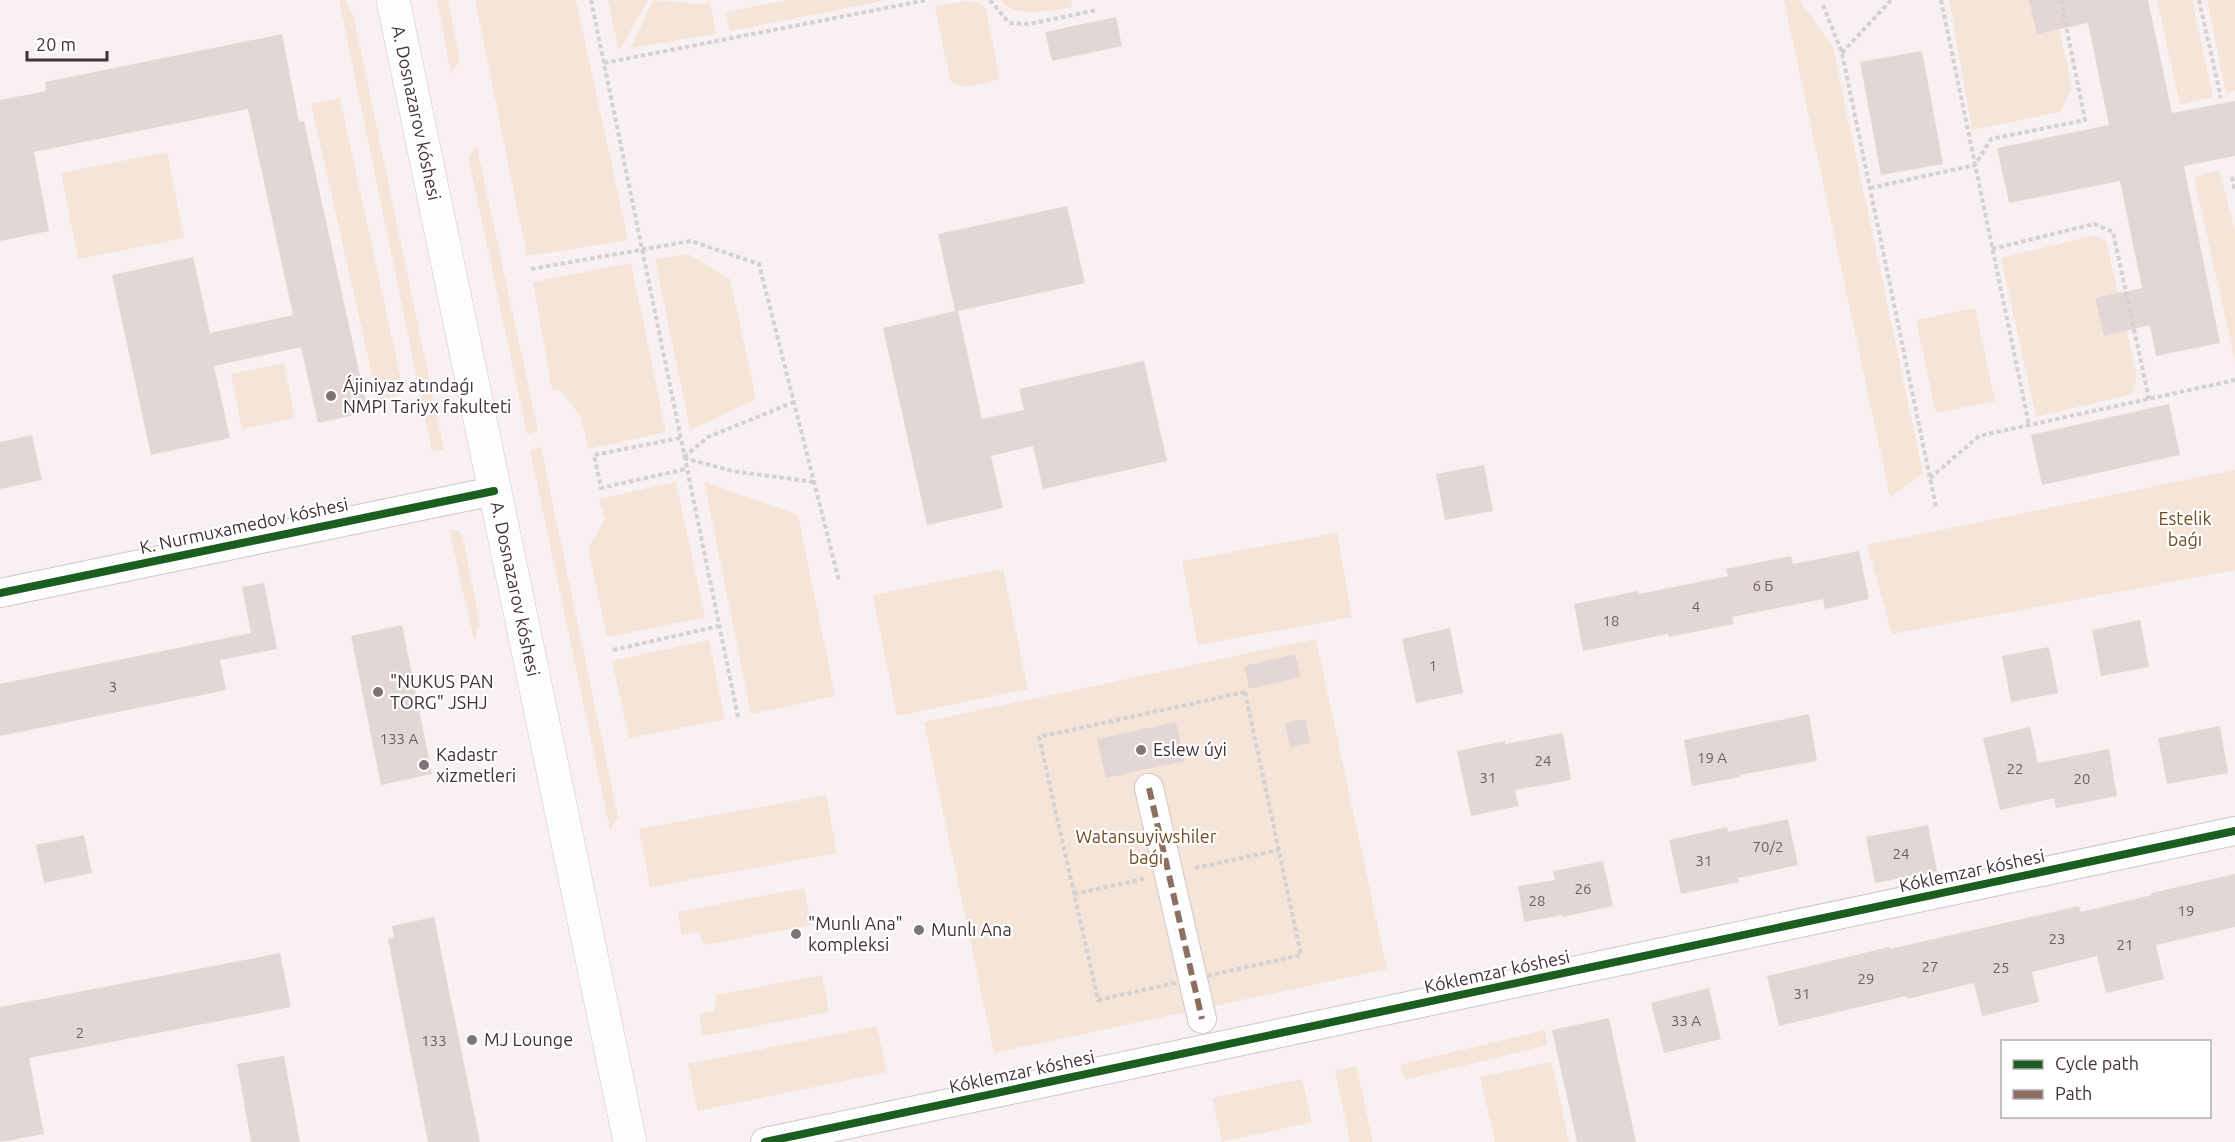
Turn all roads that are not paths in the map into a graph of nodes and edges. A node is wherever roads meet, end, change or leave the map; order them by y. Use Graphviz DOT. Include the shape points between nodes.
graph roads {
  1 [pos="393,0"];
  2 [pos="494,491"];
  3 [pos="0,593"];
  4 [pos="1149,788"];
  5 [pos="2235,831"];
  6 [pos="1202,1019"];
  7 [pos="630,1142"];
  8 [pos="765,1142"];
  1 -- 2 [label="main road, A. Dosnazarov kóshesi"];
  2 -- 3 [label="street, K. Nurmuxamedov kóshesi"];
  2 -- 7 [label="main road, A. Dosnazarov kóshesi"];
  4 -- 6 [label="street"];
  5 -- 8 [label="street, Kóklemzar kóshesi"];
}
